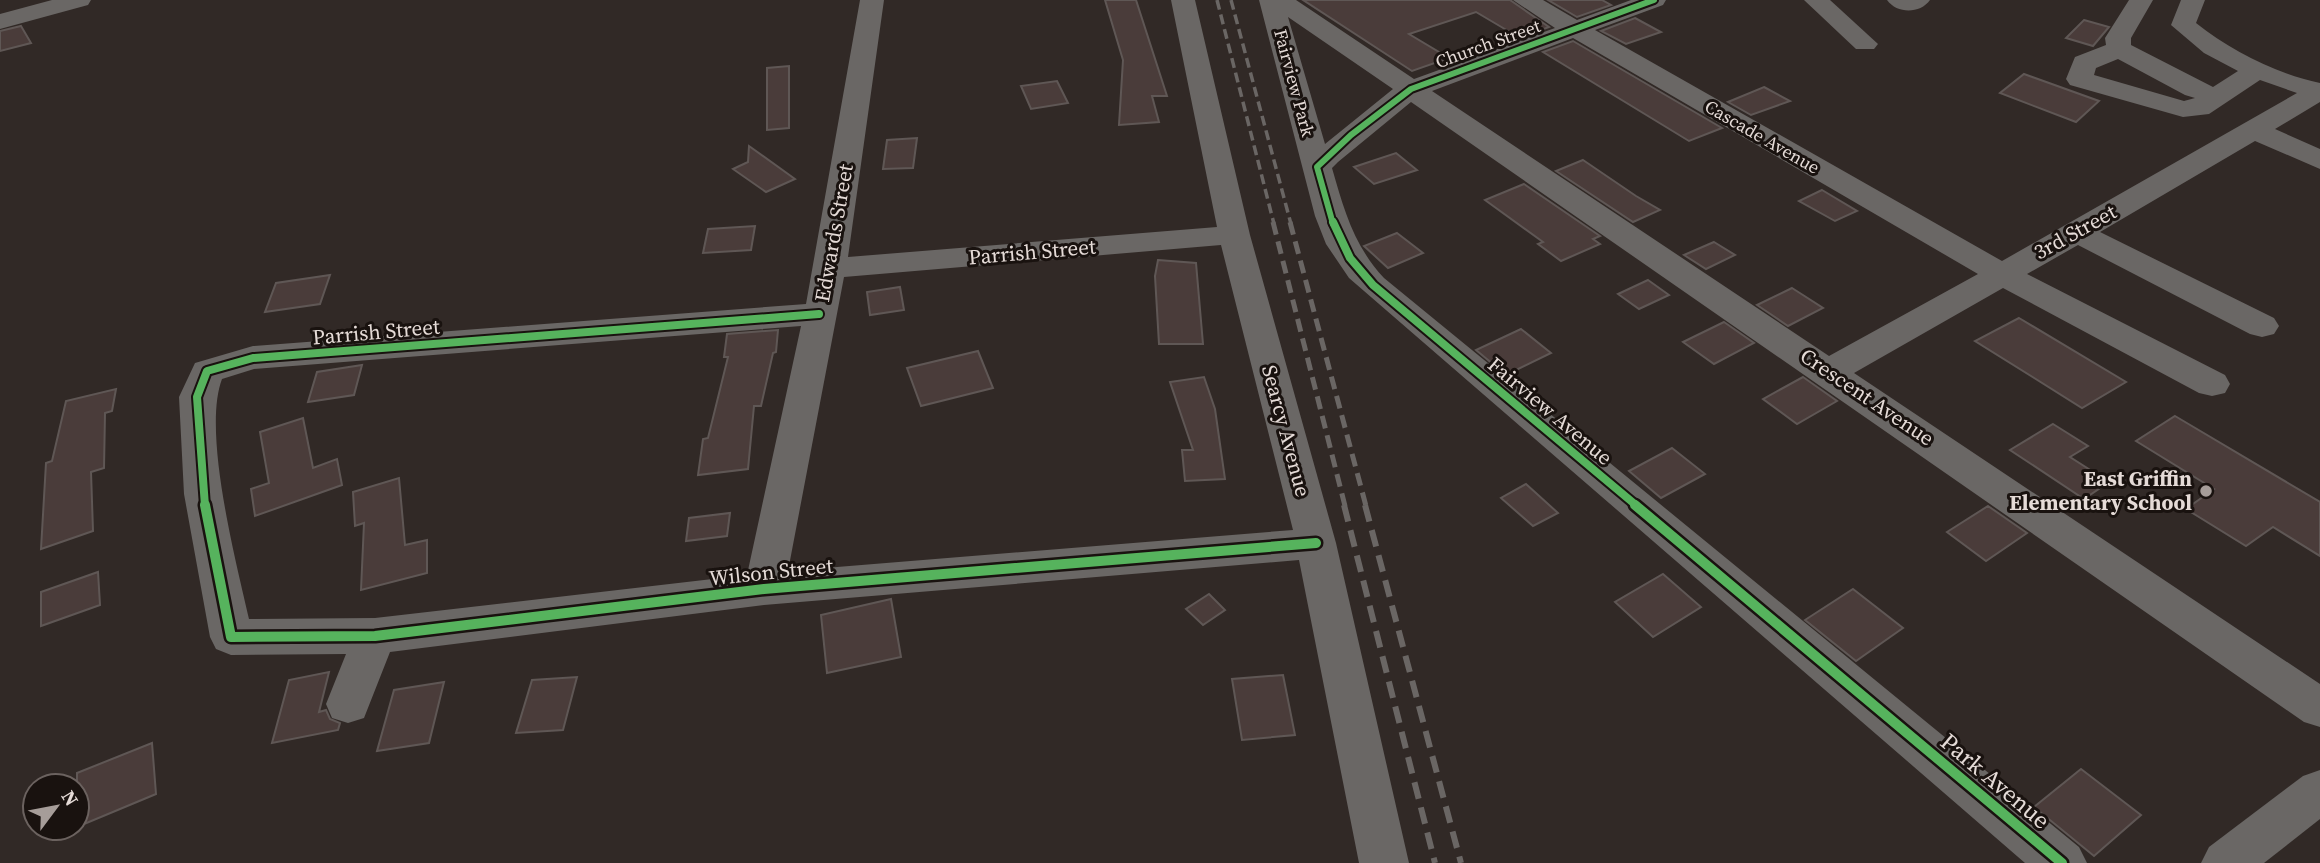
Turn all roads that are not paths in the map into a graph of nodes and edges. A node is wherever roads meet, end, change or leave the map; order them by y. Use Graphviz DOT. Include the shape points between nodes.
graph roads {
  1 [pos="79,0"];
  2 [pos="872,0"];
  3 [pos="1183,0"];
  4 [pos="1271,0"];
  5 [pos="1280,0"];
  6 [pos="1525,0"];
  7 [pos="1654,0"];
  8 [pos="1816,0"];
  9 [pos="1899,0"];
  10 [pos="1918,0"];
  11 [pos="2141,0"];
  12 [pos="2193,0"];
  13 [pos="0,22"];
  14 [pos="1574,29"];
  15 [pos="1865,44"];
  16 [pos="2119,49"];
  17 [pos="2258,70"];
  18 [pos="1411,89"];
  19 [pos="2319,91"];
  20 [pos="2217,97"];
  21 [pos="2256,131"];
  22 [pos="2320,160"];
  23 [pos="1317,167"];
  24 [pos="2076,232"];
  25 [pos="1234,235"];
  26 [pos="831,268"];
  27 [pos="2000,274"];
  28 [pos="819,314"];
  29 [pos="2262,326"];
  30 [pos="1829,371"];
  31 [pos="2212,384"];
  32 [pos="1316,543"];
  33 [pos="764,589"];
  34 [pos="375,636"];
  35 [pos="231,637"];
  36 [pos="348,704"];
  37 [pos="2320,708"];
  38 [pos="1902,727"];
  39 [pos="2320,791"];
  40 [pos="1384,863"];
  41 [pos="2062,863"];
  42 [pos="2226,863"];
  1 -- 13 [label="street"];
  2 -- 26 [label="street, Edwards Street"];
  3 -- 25 [label="street, Searcy Avenue"];
  4 -- 23 [label="street, Fairview Park"];
  5 -- 18 [label="street"];
  6 -- 14 [label="street, Cascade Avenue"];
  7 -- 14 [label="street, Church Street"];
  8 -- 15 [label="street"];
  9 -- 10 [label="street" via="1908,4"];
  11 -- 16 [label="street" via="2118,38"];
  12 -- 17 [label="street" via="2183,24 2203,42"];
  14 -- 18 [label="street, Church Street"];
  14 -- 27 [label="street, Cascade Avenue"];
  16 -- 20 [label="street"];
  16 -- 20 [label="street" via="2084,63 2078,79 2183,109 2199,108"];
  17 -- 19 [label="street"];
  17 -- 20 [label="street"];
  18 -- 23 [label="street" via="1345,138"];
  18 -- 30 [label="street, Crescent Avenue"];
  19 -- 21 [label="street, 3rd Street"];
  21 -- 22 [label="street"];
  21 -- 24 [label="street, 3rd Street"];
  23 -- 38 [label="street, Fairview Avenue" via="1338,241 1351,264"];
  24 -- 27 [label="street, 3rd Street"];
  24 -- 29 [label="street"];
  25 -- 26 [label="street, Parrish Street"];
  25 -- 32 [label="street, Searcy Avenue"];
  26 -- 28 [label="street, Edwards Street"];
  27 -- 30 [label="street, 3rd Street"];
  27 -- 31 [label="street, Cascade Avenue"];
  28 -- 33 [label="street, Edwards Street"];
  28 -- 35 [label="street, Parrish Street" via="253,358 207,371 197,397 204,494"];
  30 -- 37 [label="street, Crescent Avenue"];
  32 -- 33 [label="street, Wilson Street"];
  32 -- 40 [label="street, Searcy Avenue"];
  33 -- 34 [label="street, Wilson Street"];
  34 -- 35 [label="street, Wilson Street"];
  34 -- 36 [label="street"];
  38 -- 41 [label="street, Park Avenue"];
  39 -- 42 [label="street"];
}
